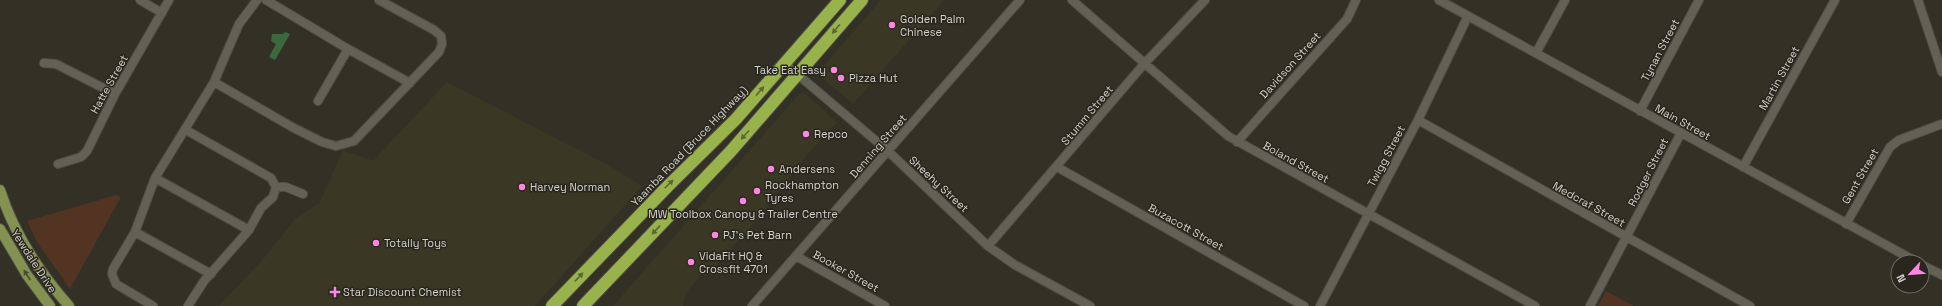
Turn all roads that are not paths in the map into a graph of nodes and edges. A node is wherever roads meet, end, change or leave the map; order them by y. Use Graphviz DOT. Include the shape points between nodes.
graph roads {
  1 [pos="140,0"];
  2 [pos="169,0"];
  3 [pos="257,0"];
  4 [pos="266,0"];
  5 [pos="379,0"];
  6 [pos="840,0"];
  7 [pos="862,0"];
  8 [pos="1020,0"];
  9 [pos="1072,0"];
  10 [pos="1204,0"];
  11 [pos="1356,0"];
  12 [pos="1439,0"];
  13 [pos="1565,0"];
  14 [pos="1699,0"];
  15 [pos="1835,0"];
  16 [pos="1918,0"];
  17 [pos="162,13"];
  18 [pos="1468,16"];
  19 [pos="348,49"];
  20 [pos="1536,53"];
  21 [pos="44,63"];
  22 [pos="784,63"];
  23 [pos="1144,64"];
  24 [pos="1942,72"];
  25 [pos="799,75"];
  26 [pos="214,82"];
  27 [pos="410,83"];
  28 [pos="115,94"];
  29 [pos="318,101"];
  30 [pos="1640,111"];
  31 [pos="1418,120"];
  32 [pos="1942,124"];
  33 [pos="186,130"];
  34 [pos="1681,133"];
  35 [pos="1237,142"];
  36 [pos="888,151"];
  37 [pos="58,164"];
  38 [pos="1057,167"];
  39 [pos="1743,167"];
  40 [pos="155,178"];
  41 [pos="276,186"];
  42 [pos="0,190"];
  43 [pos="303,194"];
  44 [pos="1368,214"];
  45 [pos="1846,224"];
  46 [pos="0,229"];
  47 [pos="249,230"];
  48 [pos="135,232"];
  49 [pos="1626,238"];
  50 [pos="988,246"];
  51 [pos="1902,254"];
  52 [pos="796,256"];
  53 [pos="1930,268"];
  54 [pos="211,274"];
  55 [pos="1942,275"];
  56 [pos="50,306"];
  57 [pos="69,306"];
  58 [pos="153,306"];
  59 [pos="188,306"];
  60 [pos="552,306"];
  61 [pos="583,306"];
  62 [pos="752,306"];
  63 [pos="885,306"];
  64 [pos="1090,306"];
  65 [pos="1304,306"];
  66 [pos="1320,306"];
  67 [pos="1535,306"];
  68 [pos="1590,306"];
  69 [pos="1750,306"];
  1 -- 17 [label="street"];
  2 -- 17 [label="street, Hatte Street"];
  3 -- 26 [label="street" via="239,24"];
  4 -- 19 [label="street"];
  5 -- 27 [label="street" via="441,36 439,52"];
  6 -- 22 [label="highway, Yaamba Road (Bruce Highway)"];
  7 -- 25 [label="highway, one-way"];
  8 -- 36 [label="street, Denning Street"];
  9 -- 23 [label="street, Boland Street"];
  10 -- 23 [label="street, Stumm Street"];
  11 -- 35 [label="street, Davidson Street" via="1347,19"];
  12 -- 18 [label="street, Main Street"];
  13 -- 20 [label="street"];
  14 -- 30 [label="street, Tynan Street"];
  15 -- 39 [label="street, Martin Street"];
  16 -- 24 [label="street"];
  17 -- 28 [label="street, Hatte Street"];
  18 -- 20 [label="street, Main Street"];
  18 -- 31 [label="street, Twigg Street"];
  19 -- 27 [label="street"];
  19 -- 29 [label="street"];
  20 -- 30 [label="street, Main Street"];
  21 -- 28 [label="street" via="56,64"];
  22 -- 25 [label="street, Sheehy Street"];
  60 -- 22 [label="highway, Yaamba Road (Bruce Highway), one-way" via="736,119"];
  23 -- 35 [label="street, Boland Street"];
  23 -- 38 [label="street, Stumm Street"];
  25 -- 36 [label="street, Sheehy Street"];
  25 -- 61 [label="highway, one-way" via="731,151"];
  26 -- 27 [label="street" via="292,127 336,146 360,136"];
  26 -- 33 [label="street"];
  28 -- 37 [label="street, Hatte Street" via="87,151 81,157"];
  30 -- 34 [label="street, Main Street"];
  31 -- 44 [label="street, Twigg Street"];
  31 -- 49 [label="street, Medcraf Street"];
  32 -- 45 [label="street, Gent Street" via="1899,140 1890,147"];
  33 -- 40 [label="street"];
  33 -- 41 [label="street" via="270,178"];
  34 -- 39 [label="street, Main Street"];
  34 -- 49 [label="street, Rodger Street"];
  35 -- 44 [label="street, Boland Street"];
  36 -- 50 [label="street, Sheehy Street"];
  36 -- 52 [label="street, Denning Street"];
  38 -- 50 [label="street, Stumm Street"];
  38 -- 65 [label="street, Buzacott Street"];
  39 -- 45 [label="street, Main Street"];
  40 -- 47 [label="street"];
  40 -- 48 [label="street"];
  41 -- 43 [label="street"];
  41 -- 47 [label="street" via="273,197 261,208"];
  42 -- 57 [label="main road, Yewdale Drive" via="32,258"];
  44 -- 66 [label="street, Twigg Street"];
  44 -- 67 [label="street, Boland Street"];
  45 -- 51 [label="street, Main Street"];
  56 -- 46 [label="main road, Yewdale Drive, one-way" via="20,265"];
  47 -- 54 [label="street"];
  48 -- 54 [label="street"];
  48 -- 58 [label="street" via="113,269 113,279 121,288"];
  49 -- 68 [label="street, Rodger Street"];
  49 -- 69 [label="street, Medcraf Street"];
  50 -- 64 [label="street, Sheehy Street" via="1015,265"];
  52 -- 62 [label="street, Denning Street"];
  52 -- 63 [label="street, Booker Street"];
  53 -- 55 [label="street"];
  54 -- 59 [label="street" via="197,290"];
}
